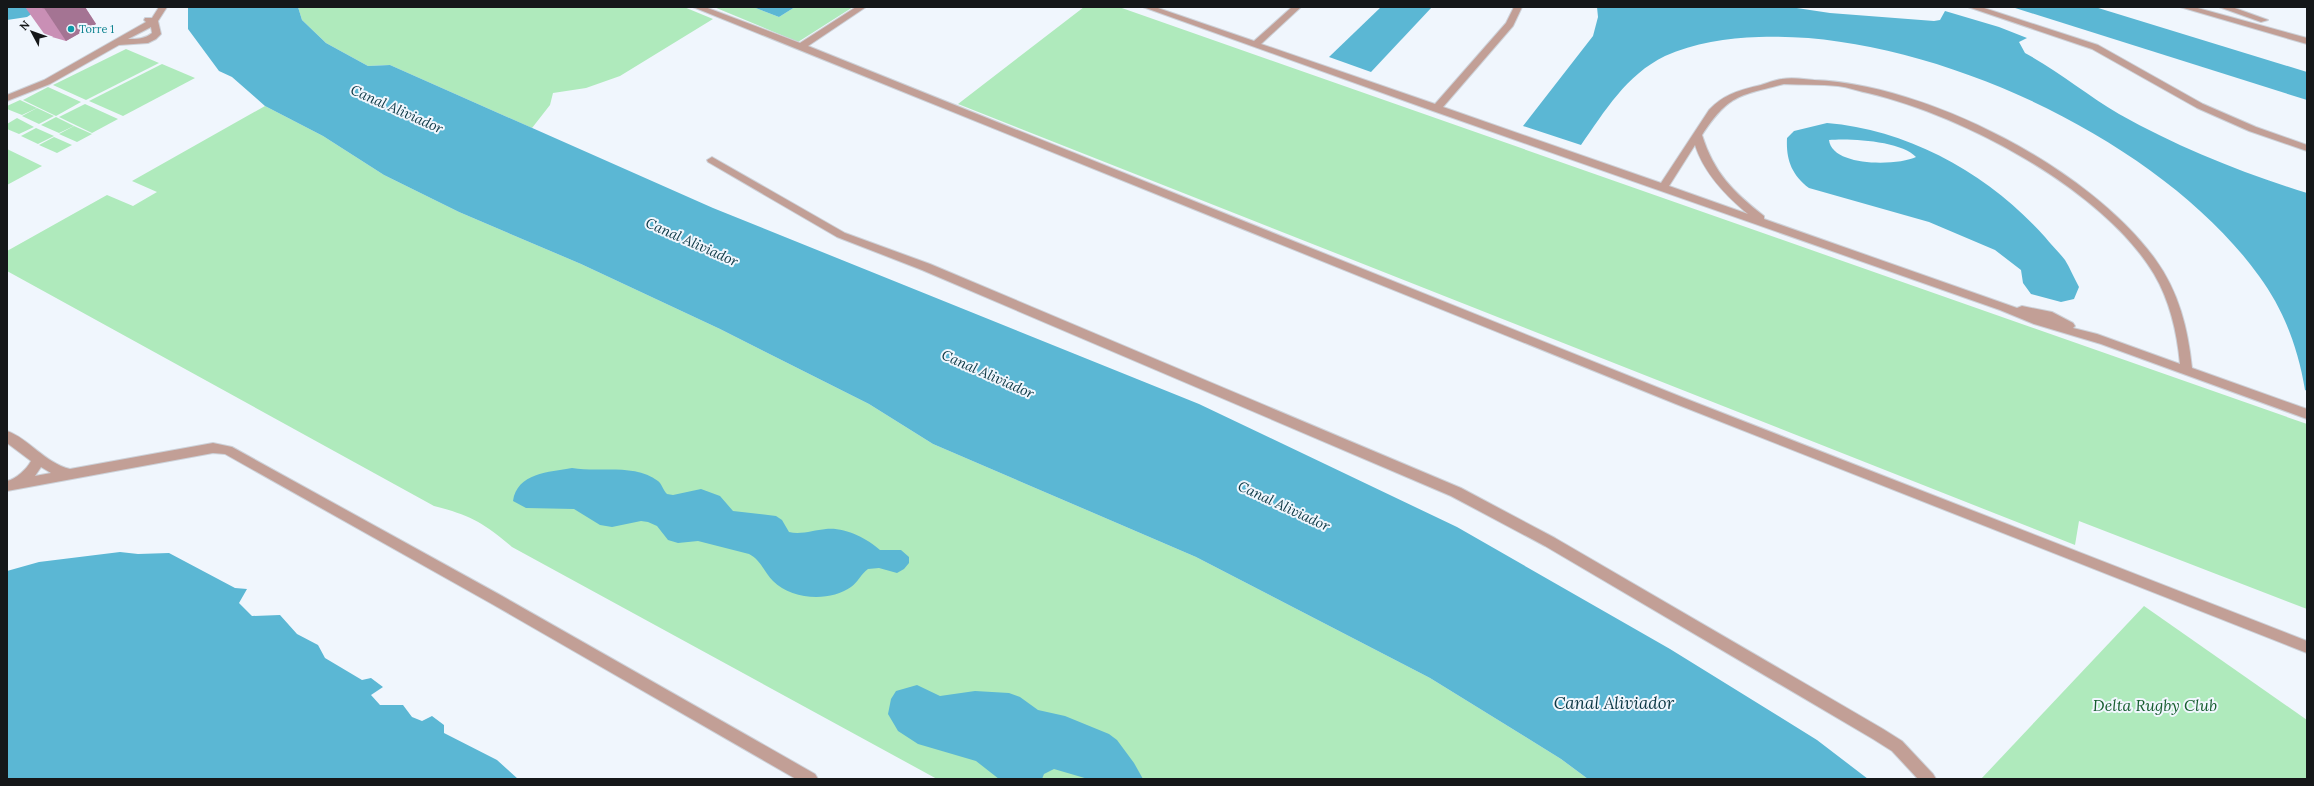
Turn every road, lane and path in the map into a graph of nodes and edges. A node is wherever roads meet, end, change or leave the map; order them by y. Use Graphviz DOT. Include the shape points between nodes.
graph roads {
  1 [pos="154,7"];
  2 [pos="163,7"];
  3 [pos="697,7"];
  4 [pos="862,7"];
  5 [pos="1147,7"];
  6 [pos="1298,7"];
  7 [pos="1518,7"];
  8 [pos="1972,7"];
  9 [pos="2184,7"];
  10 [pos="2223,7"];
  11 [pos="150,21"];
  12 [pos="2307,33"];
  13 [pos="114,41"];
  14 [pos="2307,41"];
  15 [pos="1255,45"];
  16 [pos="801,46"];
  17 [pos="7,94"];
  18 [pos="7,98"];
  19 [pos="1436,108"];
  20 [pos="1697,135"];
  21 [pos="2307,148"];
  22 [pos="712,160"];
  23 [pos="1663,188"];
  24 [pos="1769,225"];
  25 [pos="2186,371"];
  26 [pos="2307,414"];
  27 [pos="7,436"];
  28 [pos="38,459"];
  29 [pos="70,474"];
  30 [pos="8,486"];
  31 [pos="2307,647"];
  32 [pos="810,779"];
  33 [pos="1928,779"];
  1 -- 11 [label="street"];
  2 -- 11 [label="street"];
  3 -- 16 [label="street"];
  4 -- 16 [label="street"];
  5 -- 15 [label="street"];
  6 -- 15 [label="street"];
  7 -- 19 [label="street" via="1510,24"];
  8 -- 21 [label="street" via="2095,47 2210,111"];
  9 -- 14 [label="street"];
  10 -- 12 [label="street"];
  11 -- 13 [label="street"];
  11 -- 13 [label="street" via="157,34 150,39"];
  13 -- 17 [label="street" via="26,88"];
  13 -- 18 [label="street" via="47,82"];
  15 -- 19 [label="street"];
  16 -- 31 [label="street" via="1680,401"];
  19 -- 23 [label="street"];
  20 -- 23 [label="street"];
  20 -- 24 [label="street" via="1702,152 1717,179 1734,197"];
  20 -- 25 [label="street" via="1716,106 1736,94 1767,84 1802,82 1838,84 1889,95 1951,116 1990,134 2060,175 2101,208 2138,245 2173,299 2184,338"];
  22 -- 33 [label="street" via="841,235 926,267 1456,492 1550,542 1878,734 1897,746"];
  23 -- 24 [label="street"];
  24 -- 25 [label="street" via="2004,307 2048,315 2099,340"];
  25 -- 26 [label="street"];
  27 -- 28 [label="street"];
  28 -- 29 [label="street" via="60,472"];
  28 -- 30 [label="street" via="31,472"];
  29 -- 30 [label="street"];
  29 -- 32 [label="street" via="213,448 228,450"];
}
